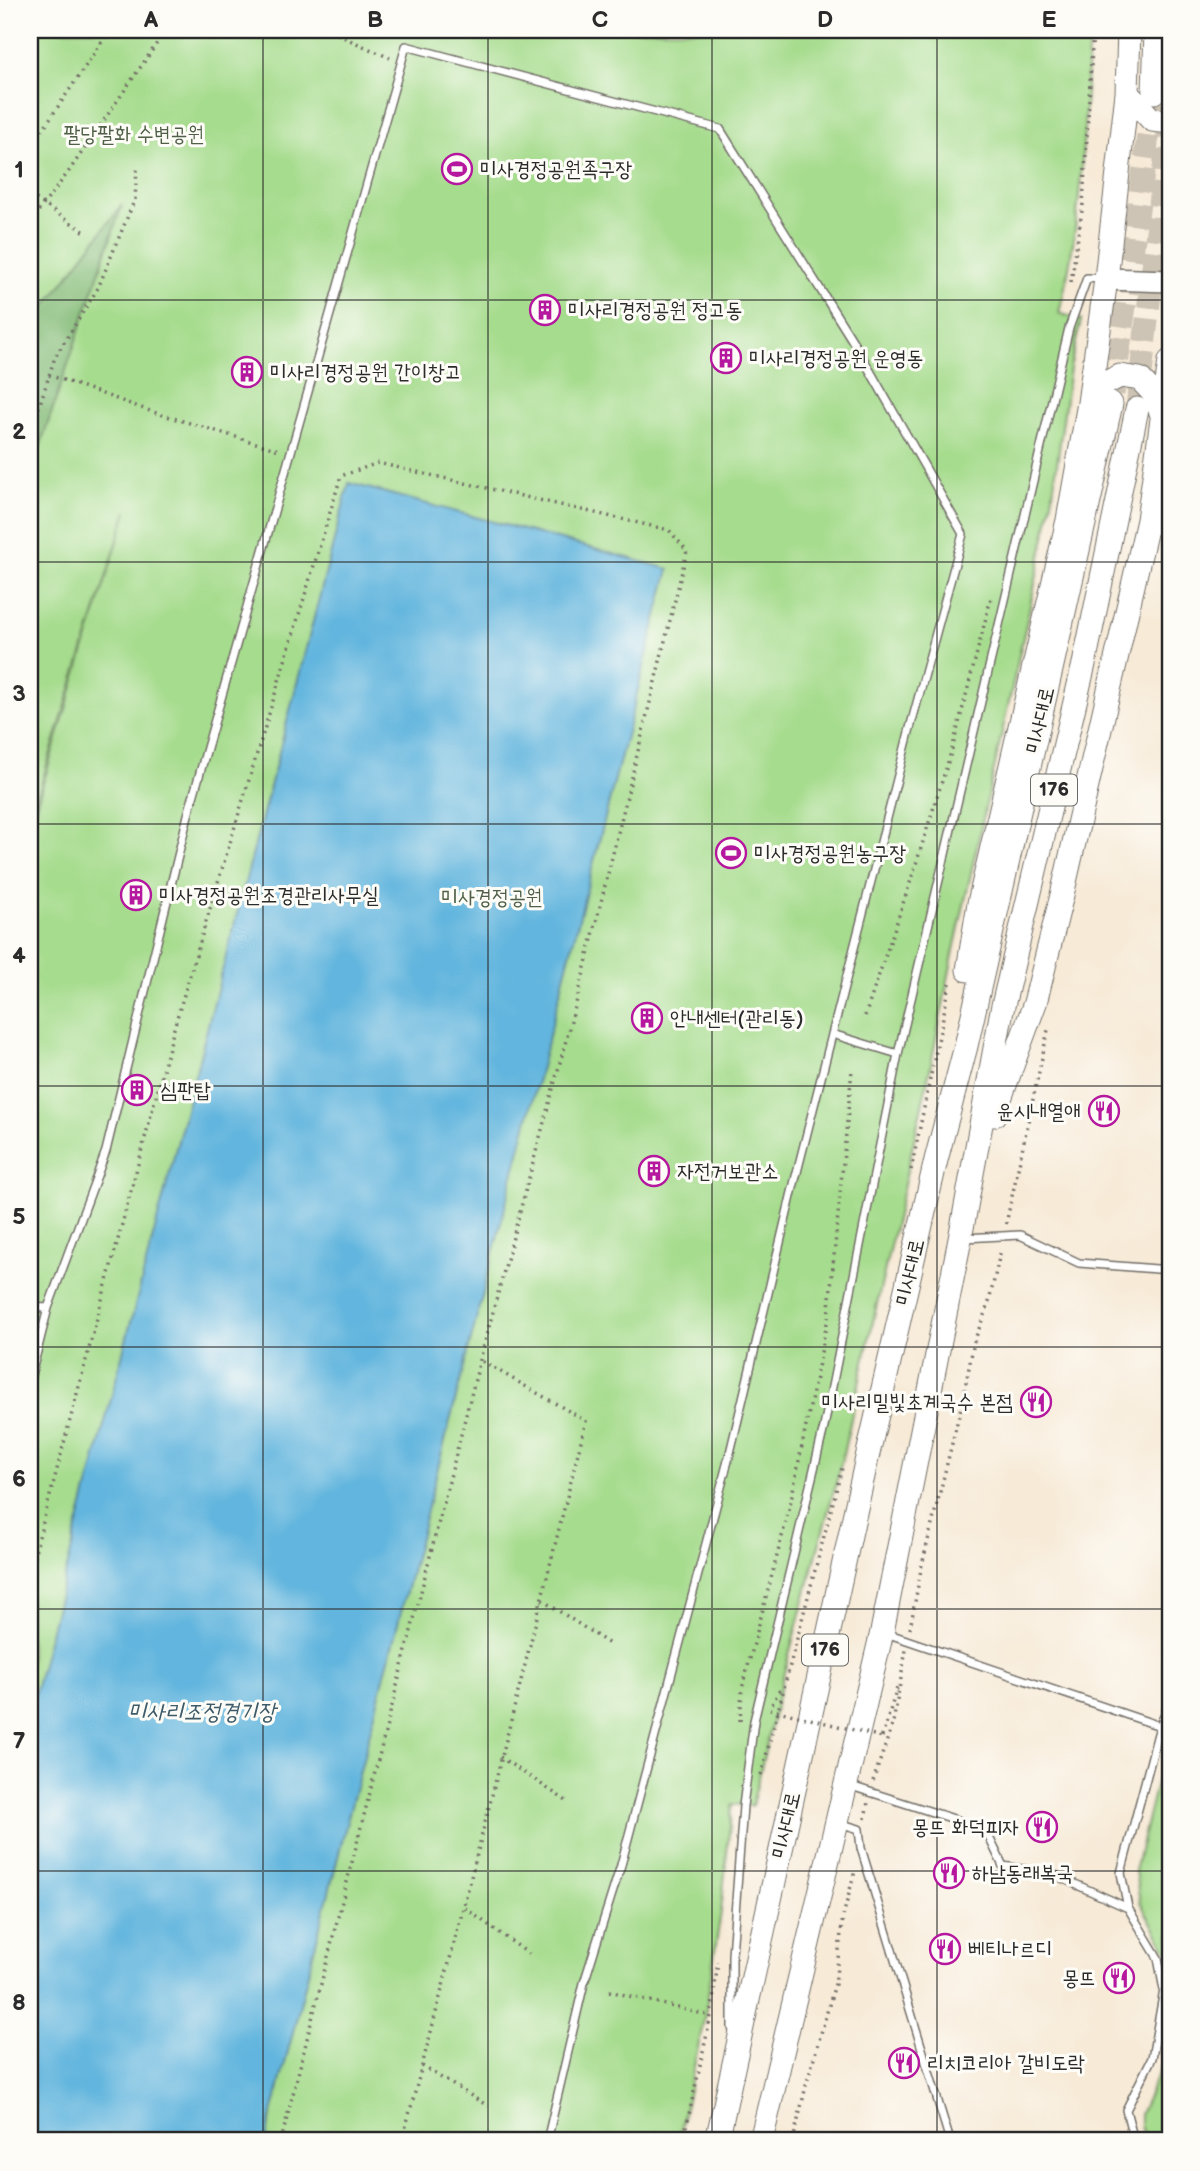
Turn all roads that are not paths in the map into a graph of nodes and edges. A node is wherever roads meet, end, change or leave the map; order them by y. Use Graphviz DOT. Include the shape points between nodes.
graph roads {
  1 [pos="1129,30"];
  2 [pos="1156,30"];
  3 [pos="1154,92"];
  4 [pos="1127,93"];
  5 [pos="1170,122"];
  6 [pos="1106,279"];
  7 [pos="1170,281"];
  8 [pos="1170,361"];
  9 [pos="1170,385"];
  10 [pos="1100,403"];
  11 [pos="1137,409"];
  12 [pos="1163,411"];
  13 [pos="832,1034"];
  14 [pos="898,1054"];
  15 [pos="973,1171"];
  16 [pos="960,1239"];
  17 [pos="1170,1270"];
  18 [pos="30,1307"];
  19 [pos="48,1308"];
  20 [pos="30,1379"];
  21 [pos="882,1632"];
  22 [pos="1170,1700"];
  23 [pos="1160,1727"];
  24 [pos="847,1784"];
  25 [pos="838,1823"];
  26 [pos="1128,1908"];
  27 [pos="733,2068"];
  28 [pos="547,2141"];
  29 [pos="717,2141"];
  30 [pos="761,2141"];
  31 [pos="950,2141"];
  32 [pos="1134,2141"];
  1 -- 4 [label="main road, 미사대로"];
  2 -- 3 [label="main road"];
  4 -- 5 [label="main road" via="1153,120"];
  4 -- 6 [label="main road, 미사대로"];
  6 -- 7 [label="main road"];
  6 -- 10 [label="main road, 미사대로"];
  6 -- 14 [label="lane" via="1087,278 1069,327"];
  8 -- 12 [label="main road"];
  9 -- 12 [label="main road"];
  10 -- 12 [label="main road" via="1106,383 1120,376 1140,379"];
  10 -- 27 [label="main road, 미사대로 / 176" via="978,903 972,953 944,1071 936,1160"];
  11 -- 15 [label="main road, 미사대로 / 176" via="1084,664 1002,1010"];
  12 -- 15 [label="main road" via="1148,520 1035,1003"];
  13 -- 14 [label="lane"];
  13 -- 19 [label="lane" via="963,534 857,348 720,129 406,46 188,815 106,1151"];
  13 -- 28 [label="lane" via="730,1453 621,1865 584,1983"];
  14 -- 27 [label="lane" via="824,1427 754,1721 732,1955"];
  15 -- 16 [label="main road, 미사대로 / 176"];
  16 -- 17 [label="lane" via="1020,1234 1079,1263"];
  16 -- 21 [label="main road, 미사대로 / 176"];
  18 -- 19 [label="lane"];
  19 -- 20 [label="lane"];
  21 -- 23 [label="lane"];
  21 -- 24 [label="main road, 미사대로 / 176"];
  22 -- 23 [label="lane"];
  23 -- 26 [label="lane" via="1121,1873"];
  24 -- 25 [label="main road, 미사대로 / 176"];
  24 -- 26 [label="lane" via="985,1829 1003,1866 1054,1874"];
  25 -- 30 [label="main road, 미사대로 / 176"];
  25 -- 31 [label="lane" via="859,1829"];
  26 -- 32 [label="lane" via="1157,1958 1164,1990 1152,2058 1126,2110"];
  27 -- 29 [label="main road, 미사대로 / 176"];
}
